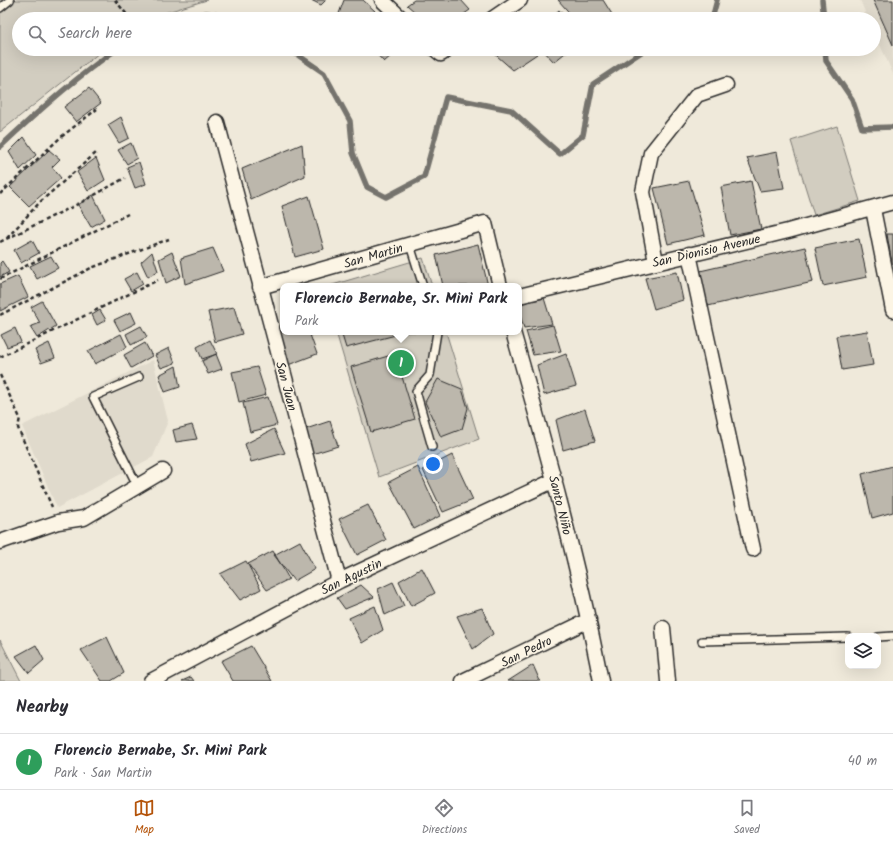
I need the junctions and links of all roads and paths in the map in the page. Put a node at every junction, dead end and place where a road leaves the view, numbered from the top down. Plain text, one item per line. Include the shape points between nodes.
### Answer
1 (10, 0) edge
2 (115, 0) edge
3 (382, 0) edge
4 (520, 0) edge
5 (0, 8) edge
6 (125, 12) edge
7 (395, 12) edge
8 (502, 12) edge
9 (726, 85) dead end
10 (97, 109) dead end
11 (217, 122) dead end
12 (96, 153) dead end
13 (126, 178) dead end
14 (0, 194) edge
15 (893, 202) edge
16 (873, 208) junction
17 (128, 214) dead end
18 (6, 239) junction
19 (169, 240) dead end
20 (0, 242) edge
21 (410, 245) junction
22 (689, 254) junction
23 (656, 262) junction
24 (0, 278) edge
25 (158, 280) dead end
26 (422, 283) edge
27 (499, 283) edge
28 (260, 286) junction
29 (522, 295) edge
30 (893, 310) edge
31 (0, 315) edge
32 (437, 335) edge
33 (514, 335) edge
34 (0, 358) edge
35 (0, 375) edge
36 (138, 377) dead end
37 (432, 448) dead end
38 (163, 471) dead end
39 (555, 480) junction
40 (138, 488) junction
41 (58, 522) junction
42 (0, 542) edge
43 (753, 549) dead end
44 (339, 580) junction
45 (589, 620) junction
46 (663, 628) dead end
47 (893, 636) edge
48 (845, 637) edge
49 (881, 637) edge
50 (702, 641) dead end
51 (151, 681) edge
52 (462, 681) edge
53 (601, 681) edge
54 (668, 681) edge

1 - 5 lane
2 - 6 path
3 - 7 street
4 - 8 street
9 - 23 street via 697,95 651,152 643,192
10 - 14 path via 61,137
11 - 28 street, San Juan
12 - 18 path via 40,202
13 - 18 path
15 - 16 street, San Dionisio Avenue
16 - 22 street, San Dionisio Avenue
16 - 30 street
17 - 24 path
18 - 20 path
19 - 31 path via 91,268
21 - 26 lane
21 - 27 street, San Martin via 485,223
21 - 28 street, San Martin
22 - 23 street, San Dionisio Avenue
22 - 43 street
23 - 29 street, San Dionisio Avenue
25 - 34 path
28 - 44 street, San Juan
32 - 37 lane via 430,375 416,391
33 - 39 street, Santo Niño
35 - 41 path via 20,418 18,428
36 - 40 lane via 94,398
38 - 40 street
39 - 44 street, San Agustin
39 - 45 street, Santo Niño
40 - 41 street via 84,518
41 - 42 street
44 - 51 street, San Agustin
45 - 52 street, San Pedro
45 - 53 street, Santo Niño
46 - 54 street
47 - 49 lane
48 - 50 lane

